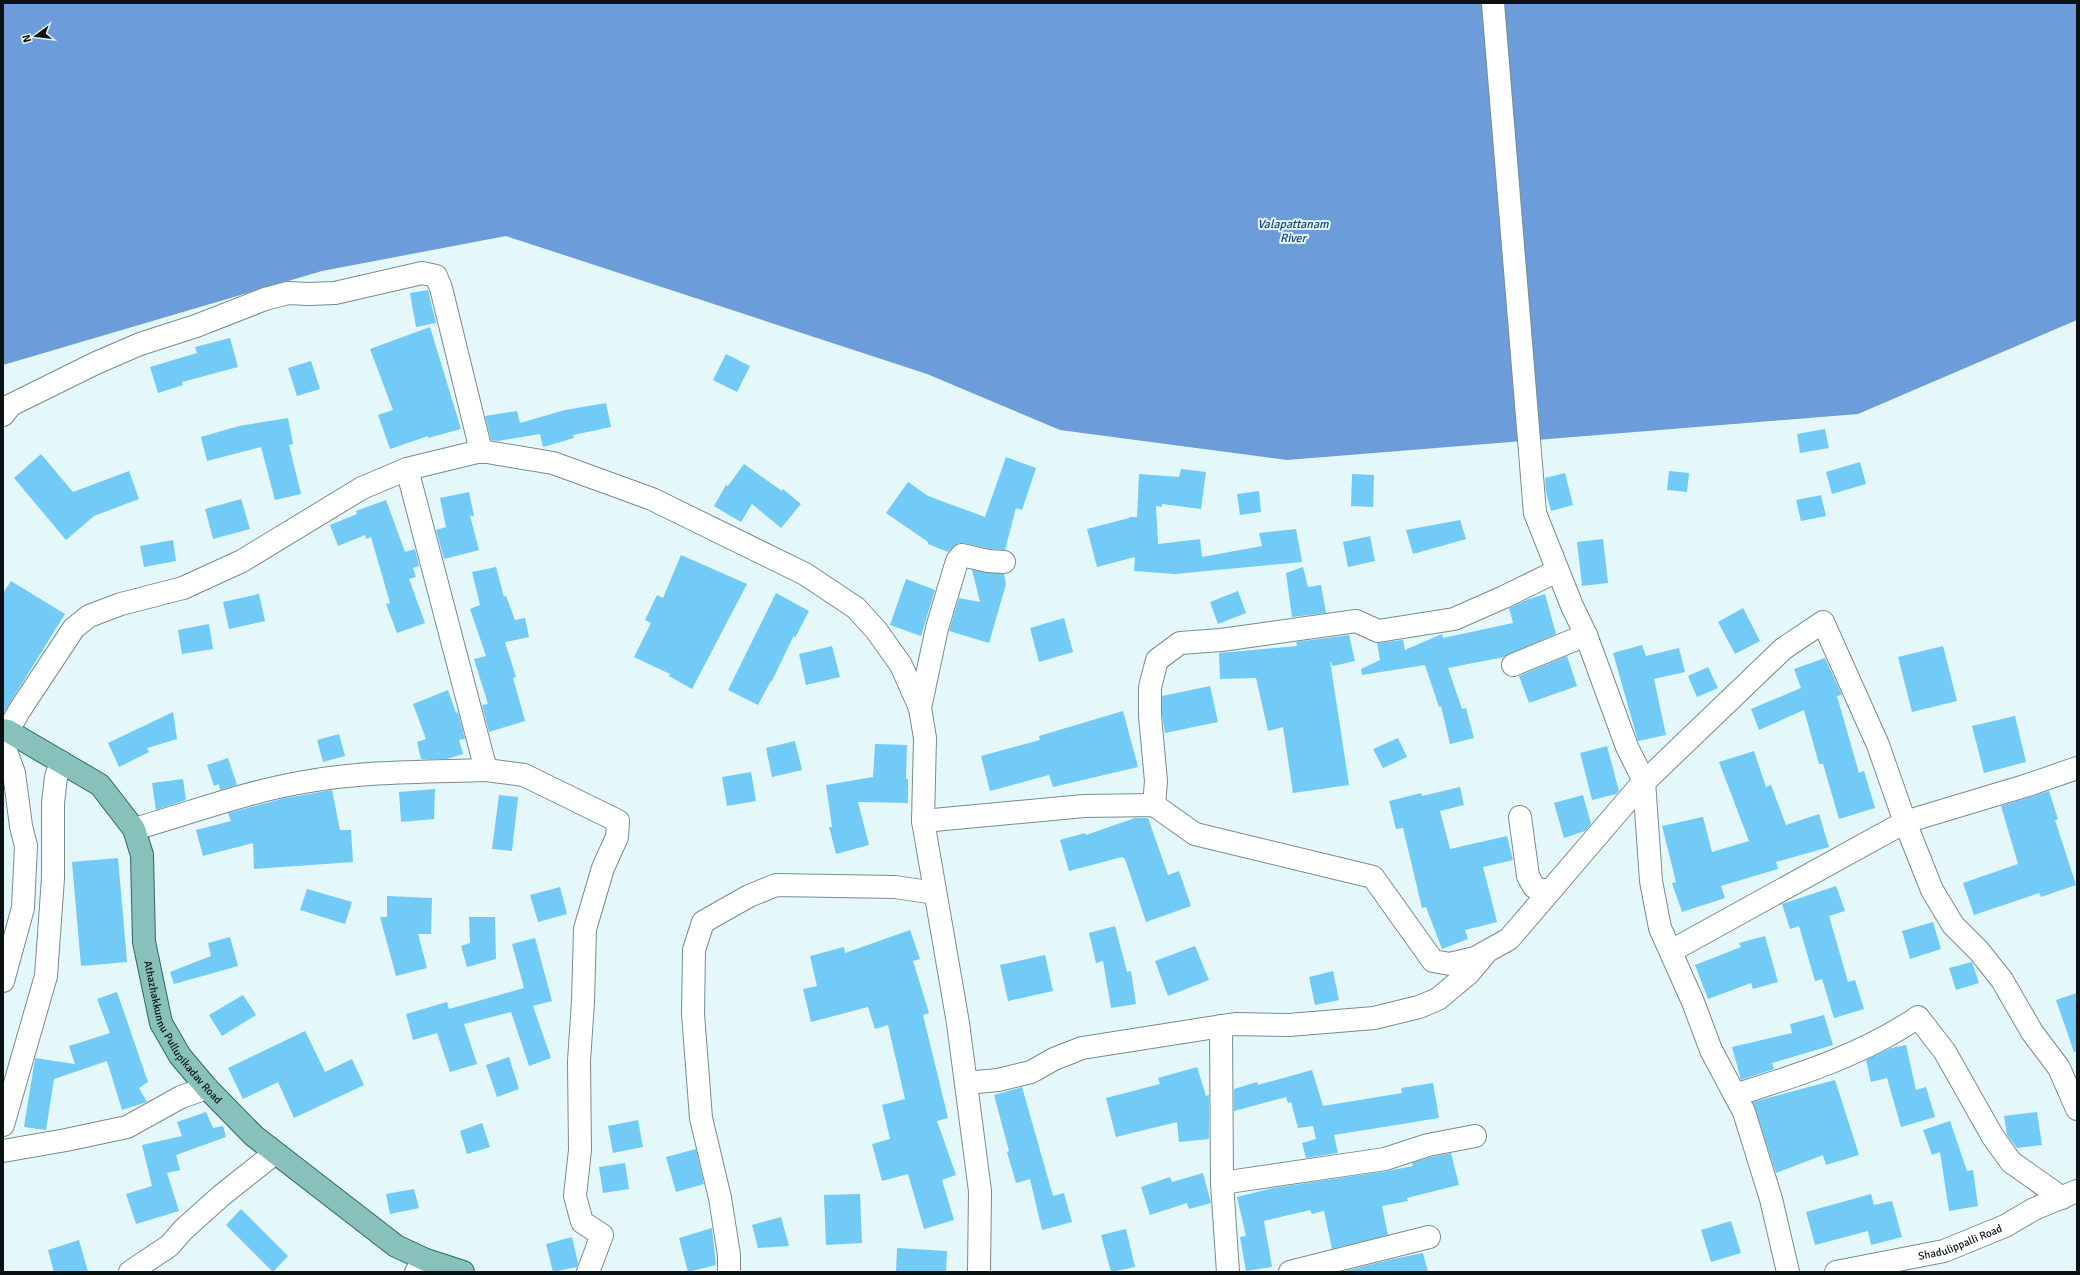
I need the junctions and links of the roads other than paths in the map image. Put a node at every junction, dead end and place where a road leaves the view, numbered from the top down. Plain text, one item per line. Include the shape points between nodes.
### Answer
1 (1493, 3) edge
2 (3, 415) edge
3 (481, 451) junction
4 (407, 469) junction
5 (1004, 562) dead end
6 (1558, 571) junction
7 (1586, 635) junction
8 (1513, 665) dead end
9 (920, 708) junction
10 (5, 730) edge
11 (61, 762) junction
12 (2077, 768) edge
13 (486, 770) junction
14 (1644, 782) junction
15 (1154, 805) junction
16 (1520, 816) dead end
17 (923, 821) junction
18 (1906, 822) junction
19 (134, 829) junction
20 (1551, 890) junction
21 (935, 893) junction
22 (1487, 951) junction
23 (1671, 951) junction
24 (3, 981) edge
25 (1221, 1026) junction
26 (966, 1083) junction
27 (207, 1088) junction
28 (1735, 1095) junction
29 (2077, 1109) edge
30 (3, 1125) edge
31 (1475, 1136) dead end
32 (3, 1151) edge
33 (275, 1153) junction
34 (1222, 1183) junction
35 (2070, 1194) edge
36 (1429, 1237) dead end
37 (421, 1266) edge
38 (130, 1272) edge
39 (463, 1272) edge
40 (588, 1272) edge
41 (729, 1272) edge
42 (979, 1272) edge
43 (1228, 1272) edge
44 (1290, 1272) edge
45 (1788, 1272) edge
46 (1836, 1272) edge

1 - 6 street via 1535,513
2 - 3 street via 11,405 96,363 140,344 196,326 265,299 288,293 335,293 422,273 436,276 441,288
3 - 4 street
3 - 9 street via 553,463 652,500 805,574 856,608 876,630 901,665
4 - 10 street via 362,488 326,508 302,526 242,561 183,588 121,604 90,616 74,628 62,644
4 - 13 street
5 - 9 street via 962,555 957,561 937,628
6 - 7 street
6 - 15 street via 1454,619 1378,631 1356,621 1221,640 1180,643 1157,660 1150,687 1156,781
7 - 8 street
7 - 14 street via 1627,747
9 - 17 street via 925,738
10 - 11 main road, Athazhakkunnu Pullupikadav Road
10 - 24 street via 3,743 14,774 26,846 23,908
11 - 19 main road, Athazhakkunnu Pullupikadav Road via 100,786
11 - 30 street via 53,803 53,878 46,976
12 - 18 street
13 - 19 street via 366,773 303,782 239,796
13 - 40 street via 524,775 618,821 617,837 603,868 585,929 579,1061 580,1150 575,1196 582,1222 602,1235
14 - 18 street via 1783,648 1823,622 1878,745
14 - 20 street
14 - 23 street via 1651,880 1660,928
15 - 17 street via 1084,806
15 - 22 street via 1195,834 1373,877 1433,961 1450,964 1475,958
16 - 20 street via 1528,876 1534,887
17 - 21 street
18 - 23 street
18 - 29 street via 1932,890 1950,919 2002,980 2032,1032 2059,1068
19 - 27 main road, Athazhakkunnu Pullupikadav Road via 142,855 144,942 161,1023 180,1056
20 - 22 street via 1509,939
21 - 26 street
21 - 41 street via 895,887 776,885 748,896 703,922 694,950 693,1014 701,1118 720,1198
22 - 25 street via 1469,973 1438,999 1419,1007 1374,1018 1336,1022
23 - 28 street via 1711,1050
25 - 26 street via 1082,1048 1031,1072 998,1080
25 - 34 street
26 - 42 street via 980,1191
27 - 32 street via 181,1097 127,1127
27 - 33 main road, Athazhakkunnu Pullupikadav Road via 254,1136
28 - 35 street via 1827,1064 1868,1047 1897,1032 1918,1017 1945,1052 1993,1137 2011,1162
28 - 45 street via 1744,1112 1771,1199
31 - 34 street via 1428,1145 1385,1158
33 - 37 main road, Athazhakkunnu Pullupikadav Road
33 - 38 street via 222,1195 168,1246
34 - 43 street
35 - 46 street, Shadulippalli Road via 2034,1209 2005,1226 1944,1251
36 - 44 street
37 - 39 main road, Athazhakkunnu Pullupikadav Road

